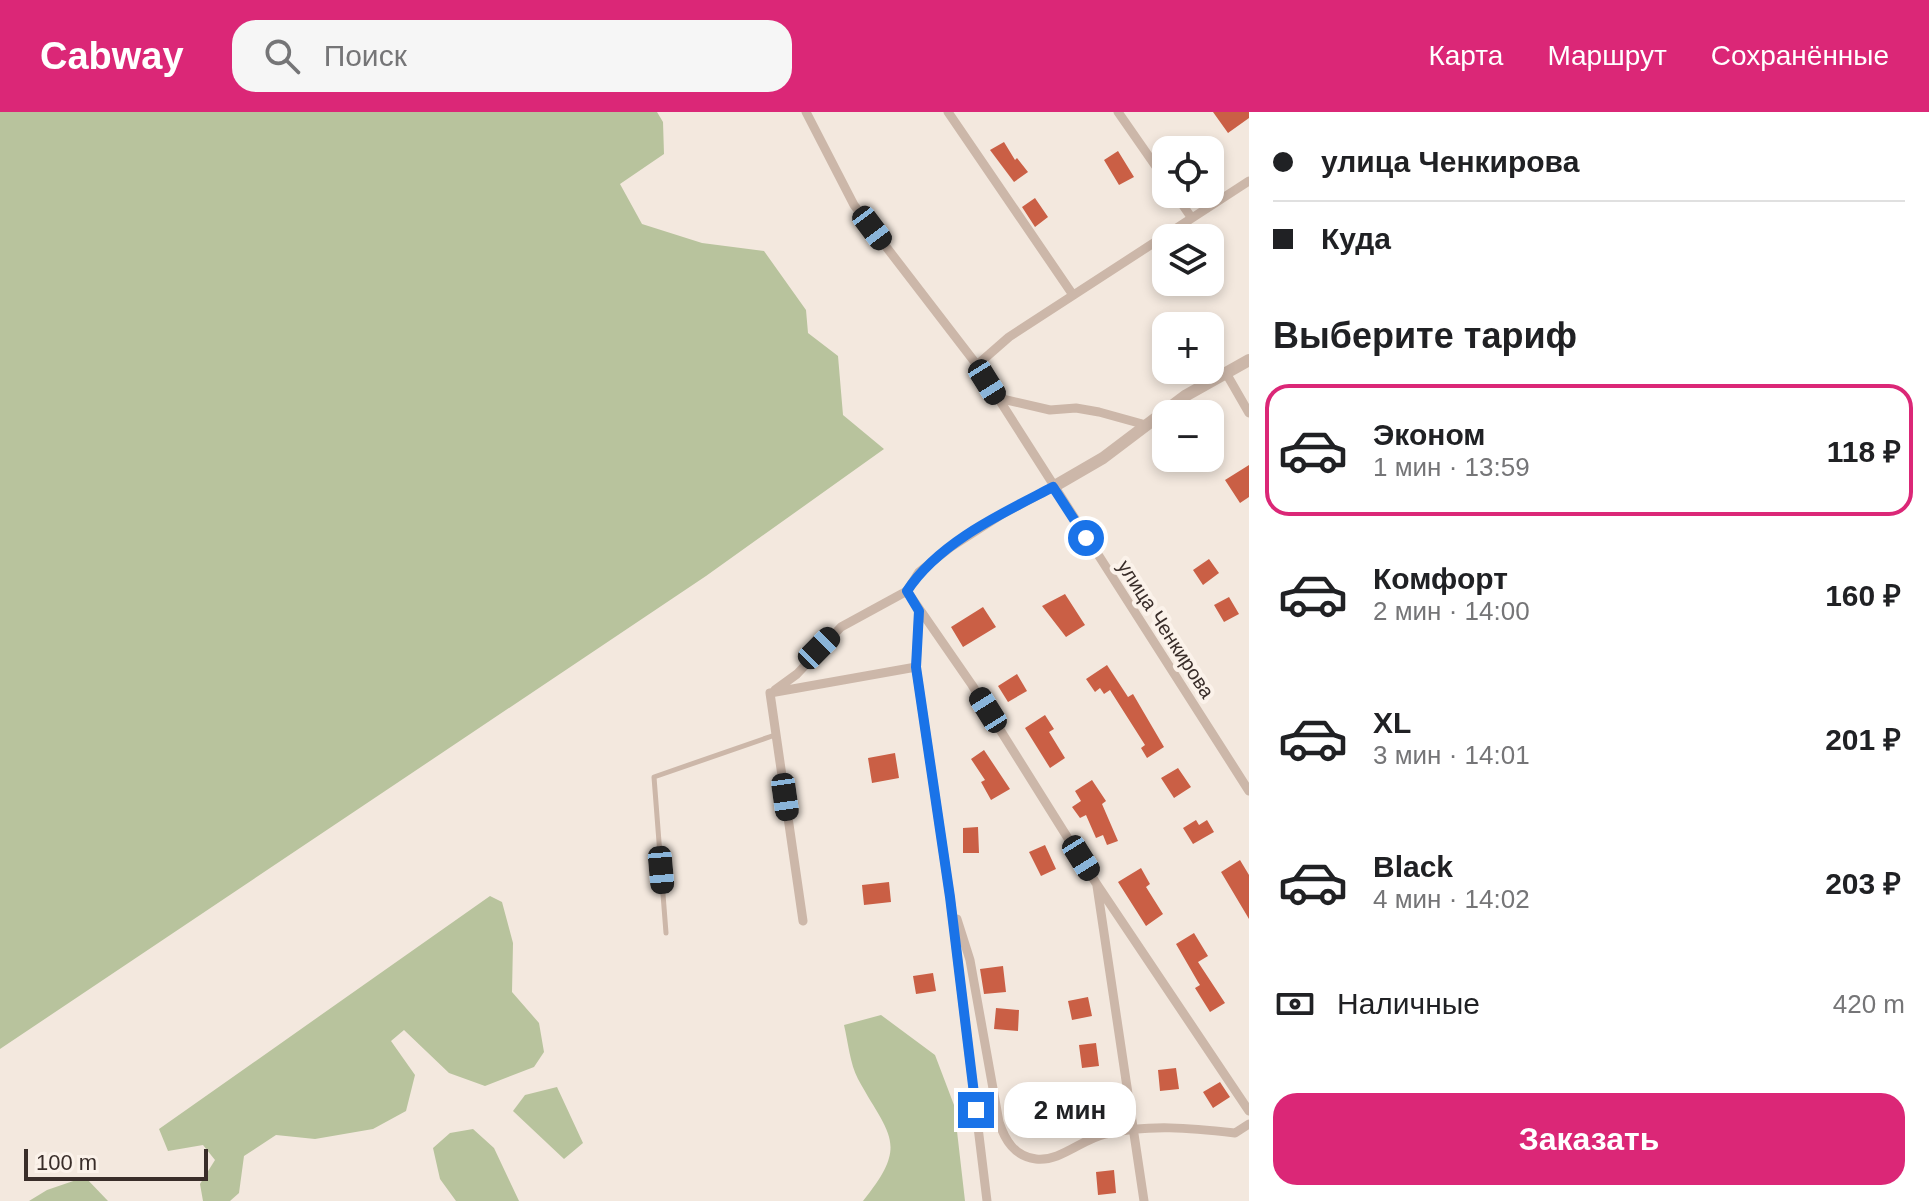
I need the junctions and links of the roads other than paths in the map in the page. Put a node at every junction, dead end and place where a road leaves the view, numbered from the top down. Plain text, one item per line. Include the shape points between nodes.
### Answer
1 (806, 112) edge
2 (948, 112) edge
3 (1118, 112) edge
4 (1152, 161) edge
5 (1249, 181) edge
6 (1185, 208) edge
7 (1191, 217) junction
8 (1073, 295) junction
9 (1249, 360) edge
10 (977, 365) junction
11 (1226, 373) junction
12 (998, 398) junction
13 (1249, 413) edge
14 (1146, 425) junction
15 (1053, 487) junction
16 (907, 591) junction
17 (919, 611) junction
18 (916, 667) junction
19 (770, 693) junction
20 (776, 735) junction
21 (1249, 791) edge
22 (1096, 883) junction
23 (950, 897) junction
24 (803, 921) dead end
25 (666, 933) dead end
26 (1249, 1111) edge
27 (1249, 1124) edge
28 (1134, 1128) junction
29 (987, 1201) edge
30 (1144, 1201) edge

1 - 10 street, улица Ченкирова via 854,205
2 - 8 street
3 - 4 street
5 - 7 street
6 - 7 street
7 - 8 street
8 - 10 street
9 - 11 street
10 - 12 street, улица Ченкирова
11 - 13 street
11 - 14 street
12 - 14 street via 1050,410 1099,412
12 - 15 street, улица Ченкирова
14 - 15 street
15 - 16 street via 951,547 919,572
15 - 21 street, улица Ченкирова
16 - 17 street
16 - 19 street via 841,627 797,674
17 - 18 street
17 - 22 street via 972,685
18 - 19 street
18 - 23 street
19 - 20 street
20 - 24 street
20 - 25 lane via 654,777
22 - 26 street
22 - 28 street
23 - 28 street via 970,960 1005,1140 1016,1152 1050,1158 1085,1139
23 - 29 street
27 - 28 street via 1235,1133
28 - 30 street

